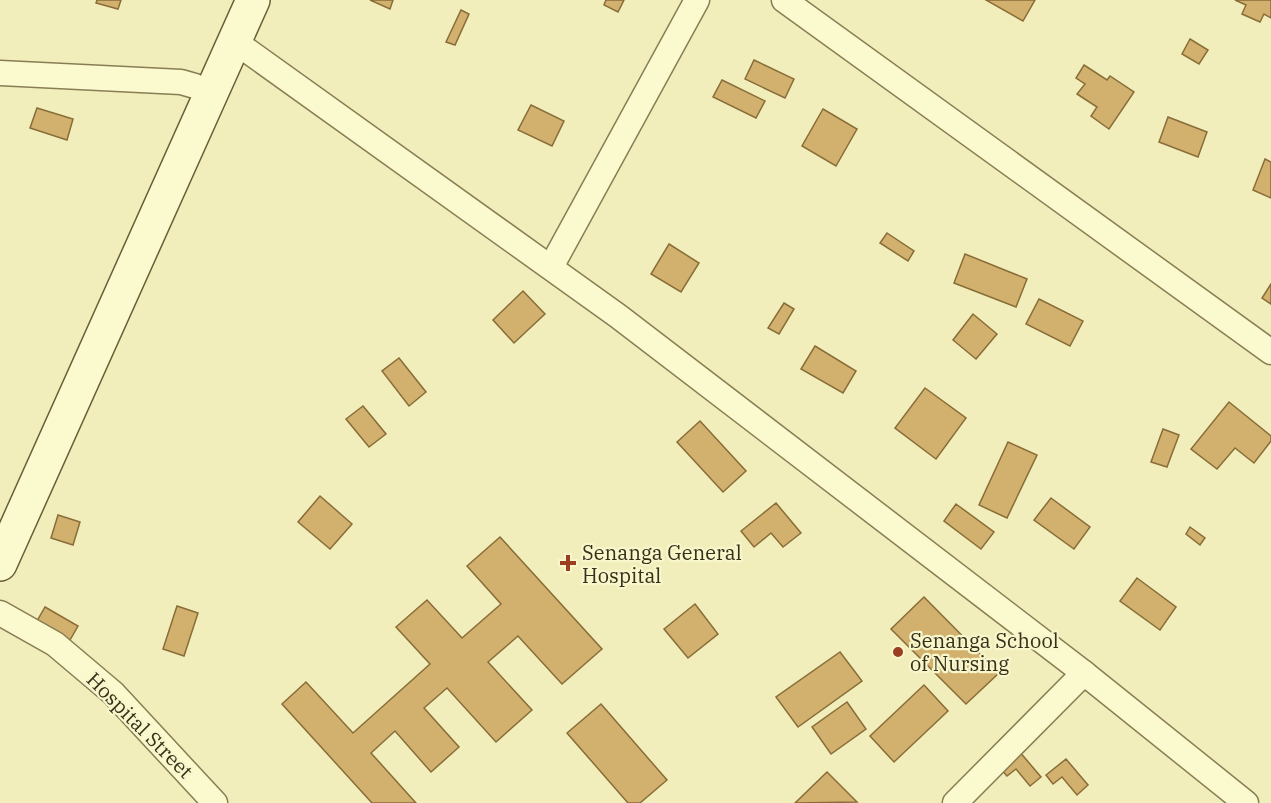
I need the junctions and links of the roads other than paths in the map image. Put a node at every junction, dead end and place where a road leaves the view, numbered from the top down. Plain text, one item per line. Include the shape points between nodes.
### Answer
1 (253, 0) edge
2 (697, 0) edge
3 (784, 0) edge
4 (234, 41) junction
5 (0, 73) edge
6 (210, 94) junction
7 (551, 267) junction
8 (1271, 352) edge
9 (0, 564) edge
10 (0, 612) edge
11 (1084, 673) junction
12 (215, 803) edge
13 (955, 803) edge
14 (1246, 803) edge

1 - 4 street
2 - 7 street
3 - 8 street
4 - 6 street
4 - 7 street
5 - 6 street via 180,82
6 - 9 street
7 - 11 street
10 - 12 street, Hospital Street via 55,644 113,693
11 - 13 street
11 - 14 street

